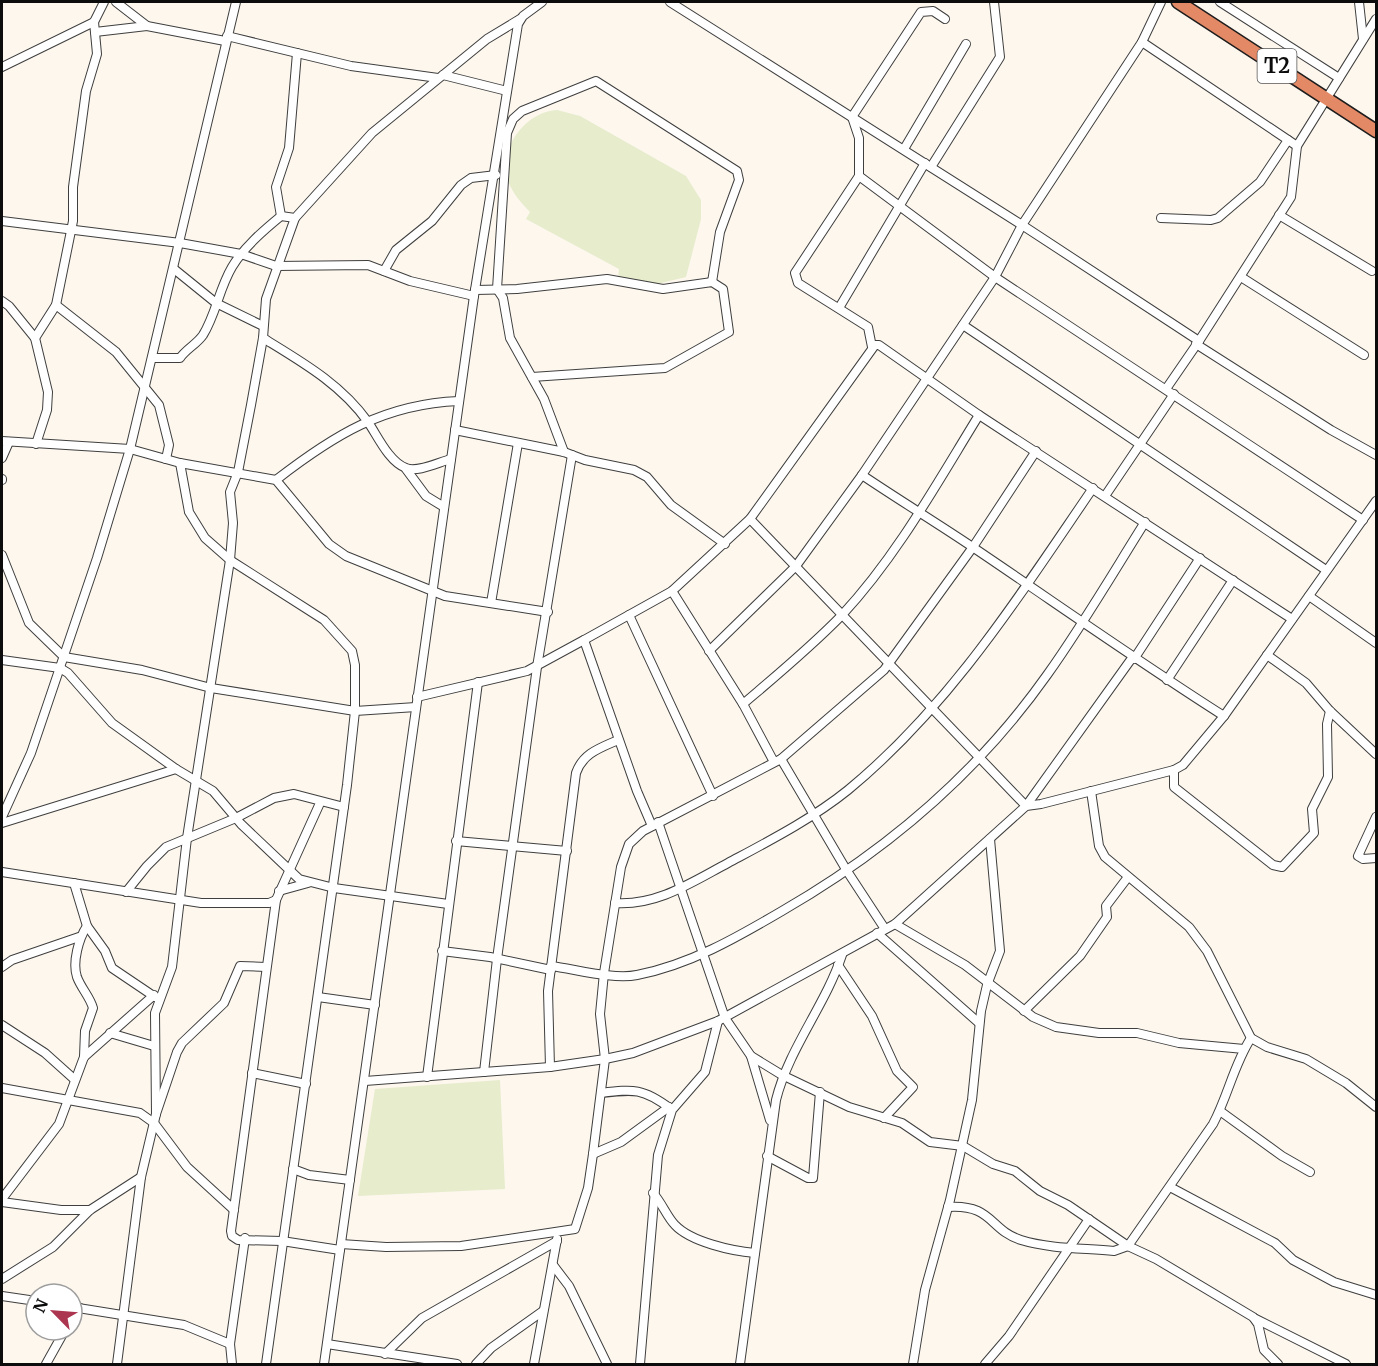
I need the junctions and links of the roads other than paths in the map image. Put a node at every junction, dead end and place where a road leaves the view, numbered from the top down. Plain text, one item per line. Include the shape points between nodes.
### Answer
1 (104, 2) edge
2 (116, 2) edge
3 (236, 2) edge
4 (542, 2) edge
5 (670, 2) edge
6 (994, 2) edge
7 (1161, 2) edge
8 (1178, 2) edge
9 (1220, 2) edge
10 (1359, 2) edge
11 (945, 19) dead end
12 (1377, 19) edge
13 (520, 20) junction
14 (94, 22) junction
15 (147, 26) junction
16 (95, 32) junction
17 (226, 38) junction
18 (1363, 39) junction
19 (1142, 42) junction
20 (966, 44) dead end
21 (297, 53) junction
22 (2, 67) edge
23 (440, 76) junction
24 (1339, 78) junction
25 (507, 91) junction
26 (1327, 99) junction
27 (852, 117) junction
28 (1377, 131) edge
29 (1288, 140) junction
30 (1297, 146) junction
31 (904, 149) junction
32 (928, 165) junction
33 (503, 174) junction
34 (493, 175) junction
35 (859, 176) junction
36 (900, 205) junction
37 (1280, 215) junction
38 (281, 216) junction
39 (295, 218) junction
40 (1161, 218) dead end
41 (2, 220) edge
42 (1022, 225) junction
43 (70, 229) junction
44 (180, 243) junction
45 (241, 254) junction
46 (276, 266) junction
47 (174, 269) junction
48 (384, 271) junction
49 (1372, 272) dead end
50 (995, 277) junction
51 (1241, 277) junction
52 (712, 282) junction
53 (497, 290) junction
54 (474, 293) junction
55 (2, 301) edge
56 (216, 303) junction
57 (56, 305) junction
58 (839, 308) junction
59 (963, 325) junction
60 (263, 326) junction
61 (35, 338) junction
62 (263, 338) junction
63 (1198, 343) junction
64 (872, 347) junction
65 (1364, 355) dead end
66 (153, 358) junction
67 (532, 377) junction
68 (928, 379) junction
69 (146, 387) junction
70 (1166, 389) junction
71 (1174, 394) junction
72 (459, 401) junction
73 (979, 415) junction
74 (366, 420) junction
75 (455, 430) junction
76 (5, 441) edge
77 (518, 442) junction
78 (36, 444) junction
79 (1139, 445) junction
80 (130, 449) junction
81 (1036, 451) junction
82 (568, 454) junction
83 (1377, 455) edge
84 (2, 458) edge
85 (166, 459) junction
86 (451, 459) junction
87 (180, 463) junction
88 (406, 469) junction
89 (238, 472) junction
90 (862, 475) junction
91 (276, 480) junction
92 (1093, 488) junction
93 (1105, 496) junction
94 (1375, 504) edge
95 (444, 507) junction
96 (918, 514) junction
97 (750, 519) junction
98 (1363, 520) junction
99 (1145, 522) junction
100 (725, 544) junction
101 (973, 547) junction
102 (2, 555) edge
103 (1200, 558) junction
104 (230, 560) junction
105 (796, 566) junction
106 (1326, 570) junction
107 (1233, 579) junction
108 (1026, 585) junction
109 (432, 591) junction
110 (672, 591) junction
111 (1309, 596) junction
112 (491, 603) junction
113 (548, 612) junction
114 (842, 614) junction
115 (629, 615) junction
116 (1293, 619) junction
117 (1081, 623) junction
118 (584, 640) junction
119 (1377, 643) edge
120 (709, 651) junction
121 (1268, 655) junction
122 (64, 657) junction
123 (1133, 658) junction
124 (2, 660) edge
125 (890, 663) junction
126 (537, 667) junction
127 (60, 668) junction
128 (1167, 680) junction
129 (478, 682) junction
130 (210, 688) junction
131 (417, 697) junction
132 (743, 704) junction
133 (416, 707) junction
134 (934, 709) junction
135 (355, 711) junction
136 (1330, 711) junction
137 (1224, 716) junction
138 (618, 740) junction
139 (1377, 754) edge
140 (981, 756) junction
141 (778, 760) junction
142 (176, 769) junction
143 (1174, 770) junction
144 (197, 779) junction
145 (1091, 791) junction
146 (712, 796) junction
147 (320, 802) junction
148 (4, 806) edge
149 (1026, 806) junction
150 (344, 807) junction
151 (813, 814) junction
152 (2, 818) edge
153 (236, 818) junction
154 (1377, 818) edge
155 (2, 823) edge
156 (655, 824) junction
157 (187, 838) junction
158 (990, 839) junction
159 (456, 841) junction
160 (514, 847) junction
161 (567, 851) junction
162 (1377, 858) edge
163 (288, 870) junction
164 (847, 871) junction
165 (2, 872) edge
166 (1128, 877) junction
167 (308, 883) junction
168 (74, 884) junction
169 (334, 888) junction
170 (681, 888) junction
171 (279, 891) junction
172 (126, 892) junction
173 (390, 895) junction
174 (276, 900) junction
175 (179, 901) junction
176 (615, 903) junction
177 (448, 904) junction
178 (895, 924) junction
179 (87, 926) junction
180 (881, 931) junction
181 (80, 937) junction
182 (442, 951) junction
183 (703, 954) junction
184 (842, 955) junction
185 (497, 959) junction
186 (838, 965) junction
187 (2, 967) edge
188 (266, 967) junction
189 (551, 968) junction
190 (604, 973) junction
191 (988, 982) junction
192 (318, 997) junction
193 (156, 998) junction
194 (375, 1005) junction
195 (1024, 1011) junction
196 (721, 1019) junction
197 (979, 1023) junction
198 (2, 1025) edge
199 (110, 1033) junction
200 (1251, 1038) junction
201 (154, 1046) junction
202 (1244, 1049) junction
203 (751, 1056) junction
204 (84, 1057) junction
205 (604, 1059) junction
206 (550, 1067) junction
207 (484, 1072) junction
208 (252, 1073) junction
209 (782, 1075) junction
210 (427, 1077) junction
211 (74, 1079) junction
212 (365, 1082) junction
213 (306, 1084) junction
214 (2, 1088) edge
215 (820, 1092) junction
216 (601, 1094) junction
217 (68, 1100) junction
218 (1377, 1107) edge
219 (670, 1109) junction
220 (1220, 1111) junction
221 (156, 1114) junction
222 (884, 1118) junction
223 (771, 1122) junction
224 (154, 1123) junction
225 (963, 1146) junction
226 (593, 1154) junction
227 (767, 1156) junction
228 (293, 1169) junction
229 (1311, 1172) dead end
230 (141, 1177) junction
231 (350, 1180) junction
232 (1170, 1187) junction
233 (653, 1193) junction
234 (2, 1200) edge
235 (948, 1207) junction
236 (90, 1210) junction
237 (234, 1210) junction
238 (1089, 1219) junction
239 (559, 1231) junction
240 (245, 1238) junction
241 (282, 1241) junction
242 (557, 1241) junction
243 (1072, 1246) junction
244 (1128, 1246) junction
245 (340, 1247) junction
246 (755, 1252) junction
247 (553, 1265) junction
248 (2, 1279) edge
249 (1377, 1295) edge
250 (2, 1296) edge
251 (24, 1299) edge
252 (84, 1308) edge
253 (543, 1311) junction
254 (123, 1314) junction
255 (1253, 1317) junction
256 (58, 1342) edge
257 (230, 1344) junction
258 (327, 1344) junction
259 (385, 1354) junction
260 (46, 1365) edge
261 (117, 1365) edge
262 (232, 1365) edge
263 (266, 1365) edge
264 (324, 1365) edge
265 (457, 1365) edge
266 (476, 1365) edge
267 (534, 1365) edge
268 (607, 1365) edge
269 (640, 1365) edge
270 (740, 1365) edge
271 (913, 1365) edge
272 (985, 1365) edge
273 (1278, 1365) edge
274 (1346, 1365) edge

1 - 14 street
2 - 15 street
3 - 17 street
4 - 13 street
5 - 27 street
6 - 32 street via 1000,57
7 - 19 street
8 - 26 highway, T2
9 - 24 street
10 - 18 street
11 - 27 street via 933,11 921,12
12 - 18 street
13 - 23 street via 487,39
13 - 25 street
14 - 16 street
14 - 22 street
15 - 16 street
15 - 17 street
16 - 43 street via 96,63 86,91
17 - 21 street
17 - 44 street
18 - 24 street
19 - 29 street
19 - 42 street
20 - 31 street
21 - 23 street via 351,66
21 - 38 street via 289,148 276,188
23 - 25 street
23 - 39 street via 372,133
24 - 26 street
25 - 34 street
26 - 28 highway, T2
26 - 30 street
27 - 31 street
27 - 35 street via 860,138
29 - 30 street
29 - 40 street via 1260,182 1218,218
30 - 37 street via 1291,197
31 - 32 street
32 - 36 street
32 - 42 street
33 - 34 street
33 - 52 street via 507,133 513,119 522,111 584,84 602,82 737,171 739,180 720,232
33 - 53 street
34 - 48 street via 471,178 461,185 432,221 396,250
34 - 54 street
35 - 36 street
35 - 58 street via 795,273 798,282
36 - 50 street
36 - 58 street
37 - 49 street
37 - 51 street
38 - 39 street
38 - 45 street
39 - 46 street
41 - 43 street
42 - 50 street
42 - 63 street
43 - 44 street
43 - 57 street
44 - 45 street
44 - 47 street
45 - 46 street
45 - 56 street
46 - 48 street via 362,265
46 - 60 street
47 - 56 street
47 - 66 street
48 - 54 street via 410,281
50 - 59 street
50 - 70 street
51 - 63 street
51 - 65 street
52 - 53 street via 663,289 607,279
52 - 67 street via 723,289 729,332 671,365
53 - 54 street
53 - 67 street via 503,298 510,338
54 - 72 street
55 - 61 street
56 - 60 street
56 - 66 street via 202,336 180,358
57 - 61 street
57 - 69 street via 116,352
58 - 64 street via 868,327
59 - 68 street
59 - 79 street
60 - 62 street
61 - 78 street via 49,395
62 - 74 street via 323,374
62 - 89 street
63 - 70 street
63 - 83 street via 1331,430
64 - 68 street via 879,345
64 - 97 street
66 - 69 street
67 - 82 street
68 - 73 street
68 - 90 street
69 - 80 street
69 - 85 street via 159,405 170,445
70 - 71 street
71 - 79 street
71 - 98 street
72 - 74 street via 412,405
72 - 75 street
73 - 81 street
73 - 96 street
74 - 88 street via 382,445
74 - 91 street
75 - 77 street
75 - 86 street
76 - 78 street
76 - 84 street
77 - 82 street
77 - 112 street
78 - 80 street
79 - 93 street
79 - 106 street
80 - 85 street
80 - 122 street
81 - 92 street
81 - 101 street
82 - 100 street via 638,471 671,506
82 - 113 street
85 - 87 street
86 - 88 street
86 - 95 street
87 - 89 street
87 - 104 street via 193,521
88 - 95 street via 426,496
89 - 91 street
89 - 104 street via 230,492
90 - 96 street
90 - 105 street
91 - 109 street via 340,553
92 - 93 street
92 - 108 street
93 - 99 street
94 - 98 street
95 - 109 street
96 - 101 street
96 - 114 street
97 - 100 street
97 - 105 street
98 - 106 street
99 - 103 street
99 - 117 street
100 - 110 street
101 - 108 street
101 - 125 street
102 - 122 street via 29,623
103 - 107 street
103 - 123 street
104 - 130 street
104 - 135 street via 324,620 352,651 356,665
105 - 114 street
105 - 120 street
106 - 111 street
107 - 116 street
107 - 128 street
108 - 117 street
108 - 134 street
109 - 112 street
109 - 131 street
110 - 115 street
110 - 120 street
111 - 116 street
111 - 119 street
112 - 113 street
113 - 126 street
114 - 125 street
114 - 132 street
115 - 118 street
115 - 146 street
116 - 121 street
117 - 123 street
117 - 140 street via 1048,675
118 - 126 street
118 - 138 street
120 - 132 street
121 - 136 street via 1306,683
121 - 137 street
122 - 127 street
122 - 130 street via 142,670
123 - 128 street
123 - 149 street
124 - 127 street
125 - 134 street
125 - 141 street
126 - 129 street
126 - 160 street
127 - 142 street via 112,723
127 - 148 street via 31,753
128 - 137 street
129 - 131 street
129 - 159 street
130 - 135 street
130 - 144 street
131 - 133 street
132 - 141 street
133 - 135 street
133 - 173 street
134 - 140 street
134 - 151 street via 861,778
135 - 150 street
136 - 139 street
136 - 143 street via 1328,773 1312,809 1314,833 1280,868 1174,788
137 - 143 street via 1190,759
138 - 156 street
138 - 161 street via 580,761
140 - 149 street
140 - 164 street via 926,811
141 - 146 street
141 - 151 street
142 - 144 street
142 - 155 street
143 - 145 street
144 - 153 street
144 - 157 street
145 - 149 street
145 - 166 street via 1099,846 1105,858
146 - 156 street
147 - 150 street
147 - 153 street via 289,794 261,803
147 - 163 street
148 - 152 street
149 - 158 street
150 - 169 street
151 - 164 street
151 - 170 street
153 - 157 street
153 - 163 street
154 - 162 street via 1358,856
156 - 170 street
156 - 176 street via 636,836 624,855
157 - 172 street via 166,847
157 - 175 street
158 - 178 street
158 - 191 street via 1000,947
159 - 160 street
159 - 177 street
160 - 161 street
160 - 185 street
161 - 189 street
163 - 167 street
163 - 171 street
164 - 180 street
164 - 183 street
165 - 168 street
166 - 195 street via 1106,906 1107,917 1080,956
166 - 200 street via 1153,894 1198,938
167 - 169 street
167 - 171 street
168 - 172 street
168 - 179 street
169 - 173 street
169 - 192 street
170 - 176 street via 636,904
170 - 183 street
171 - 174 street
172 - 175 street
173 - 177 street
173 - 194 street
174 - 175 street via 225,905
174 - 188 street
175 - 193 street via 172,967
176 - 190 street
177 - 182 street
178 - 180 street
178 - 191 street
179 - 181 street
179 - 193 street via 105,951 111,968
180 - 184 street
180 - 197 street
181 - 187 street
181 - 204 street via 77,976 93,1008 84,1031
182 - 185 street
182 - 210 street
183 - 190 street via 636,975
183 - 196 street
184 - 186 street
184 - 196 street
185 - 189 street
185 - 207 street
186 - 209 street
186 - 222 street via 872,1016 897,1071 912,1085 912,1091
188 - 208 street
188 - 221 street via 240,966 224,1003 182,1043
189 - 190 street
189 - 206 street via 547,1002
190 - 205 street via 600,1014
191 - 195 street
191 - 197 street
192 - 194 street
192 - 213 street
193 - 199 street
193 - 201 street
194 - 212 street
195 - 202 street via 1056,1027 1099,1033 1137,1032 1179,1043
196 - 203 street
196 - 205 street via 633,1053
196 - 219 street via 705,1072
197 - 225 street via 975,1080
198 - 211 street via 45,1053
199 - 201 street
199 - 204 street
200 - 202 street
200 - 218 street via 1306,1059
201 - 221 street
202 - 220 street
203 - 209 street
203 - 223 street
204 - 211 street
205 - 206 street
205 - 216 street
206 - 207 street
207 - 210 street
208 - 213 street
208 - 237 street
209 - 215 street
209 - 223 street
210 - 212 street
211 - 217 street
212 - 231 street
213 - 228 street
214 - 217 street
215 - 222 street via 858,1111
215 - 227 street via 813,1178
216 - 219 street via 634,1089
216 - 226 street
217 - 224 street via 125,1108
217 - 234 street via 59,1124
219 - 226 street via 621,1142
219 - 233 street
220 - 229 street
220 - 232 street
221 - 224 street
222 - 225 street via 902,1123 930,1142
223 - 227 street
224 - 230 street
224 - 237 street via 187,1167
225 - 235 street
225 - 238 street via 993,1164 1015,1171 1040,1191
226 - 239 street via 588,1188 575,1228
227 - 246 street
228 - 231 street
228 - 241 street
230 - 236 street
230 - 254 street
231 - 245 street
232 - 244 street
232 - 249 street via 1275,1243 1293,1260 1334,1282
233 - 246 street via 680,1229 724,1250
233 - 269 street
234 - 236 street via 61,1210
235 - 243 street via 965,1206 987,1214 1009,1236 1024,1241
235 - 271 street via 926,1290
236 - 248 street via 53,1246
237 - 240 street via 232,1236 238,1240
238 - 243 street
238 - 244 street
239 - 242 street
239 - 245 street via 461,1246
240 - 241 street
240 - 257 street
241 - 245 street
241 - 263 street
242 - 247 street
242 - 259 street via 422,1318
243 - 244 street via 1114,1251
243 - 272 street
244 - 255 street
245 - 258 street
246 - 270 street
247 - 253 street
247 - 268 street via 569,1286
250 - 251 street
252 - 254 street
253 - 266 street via 491,1348
253 - 267 street
254 - 257 street via 184,1325
254 - 261 street
255 - 273 street via 1264,1350
255 - 274 street
256 - 260 street
257 - 262 street
258 - 259 street
258 - 264 street
259 - 265 street

